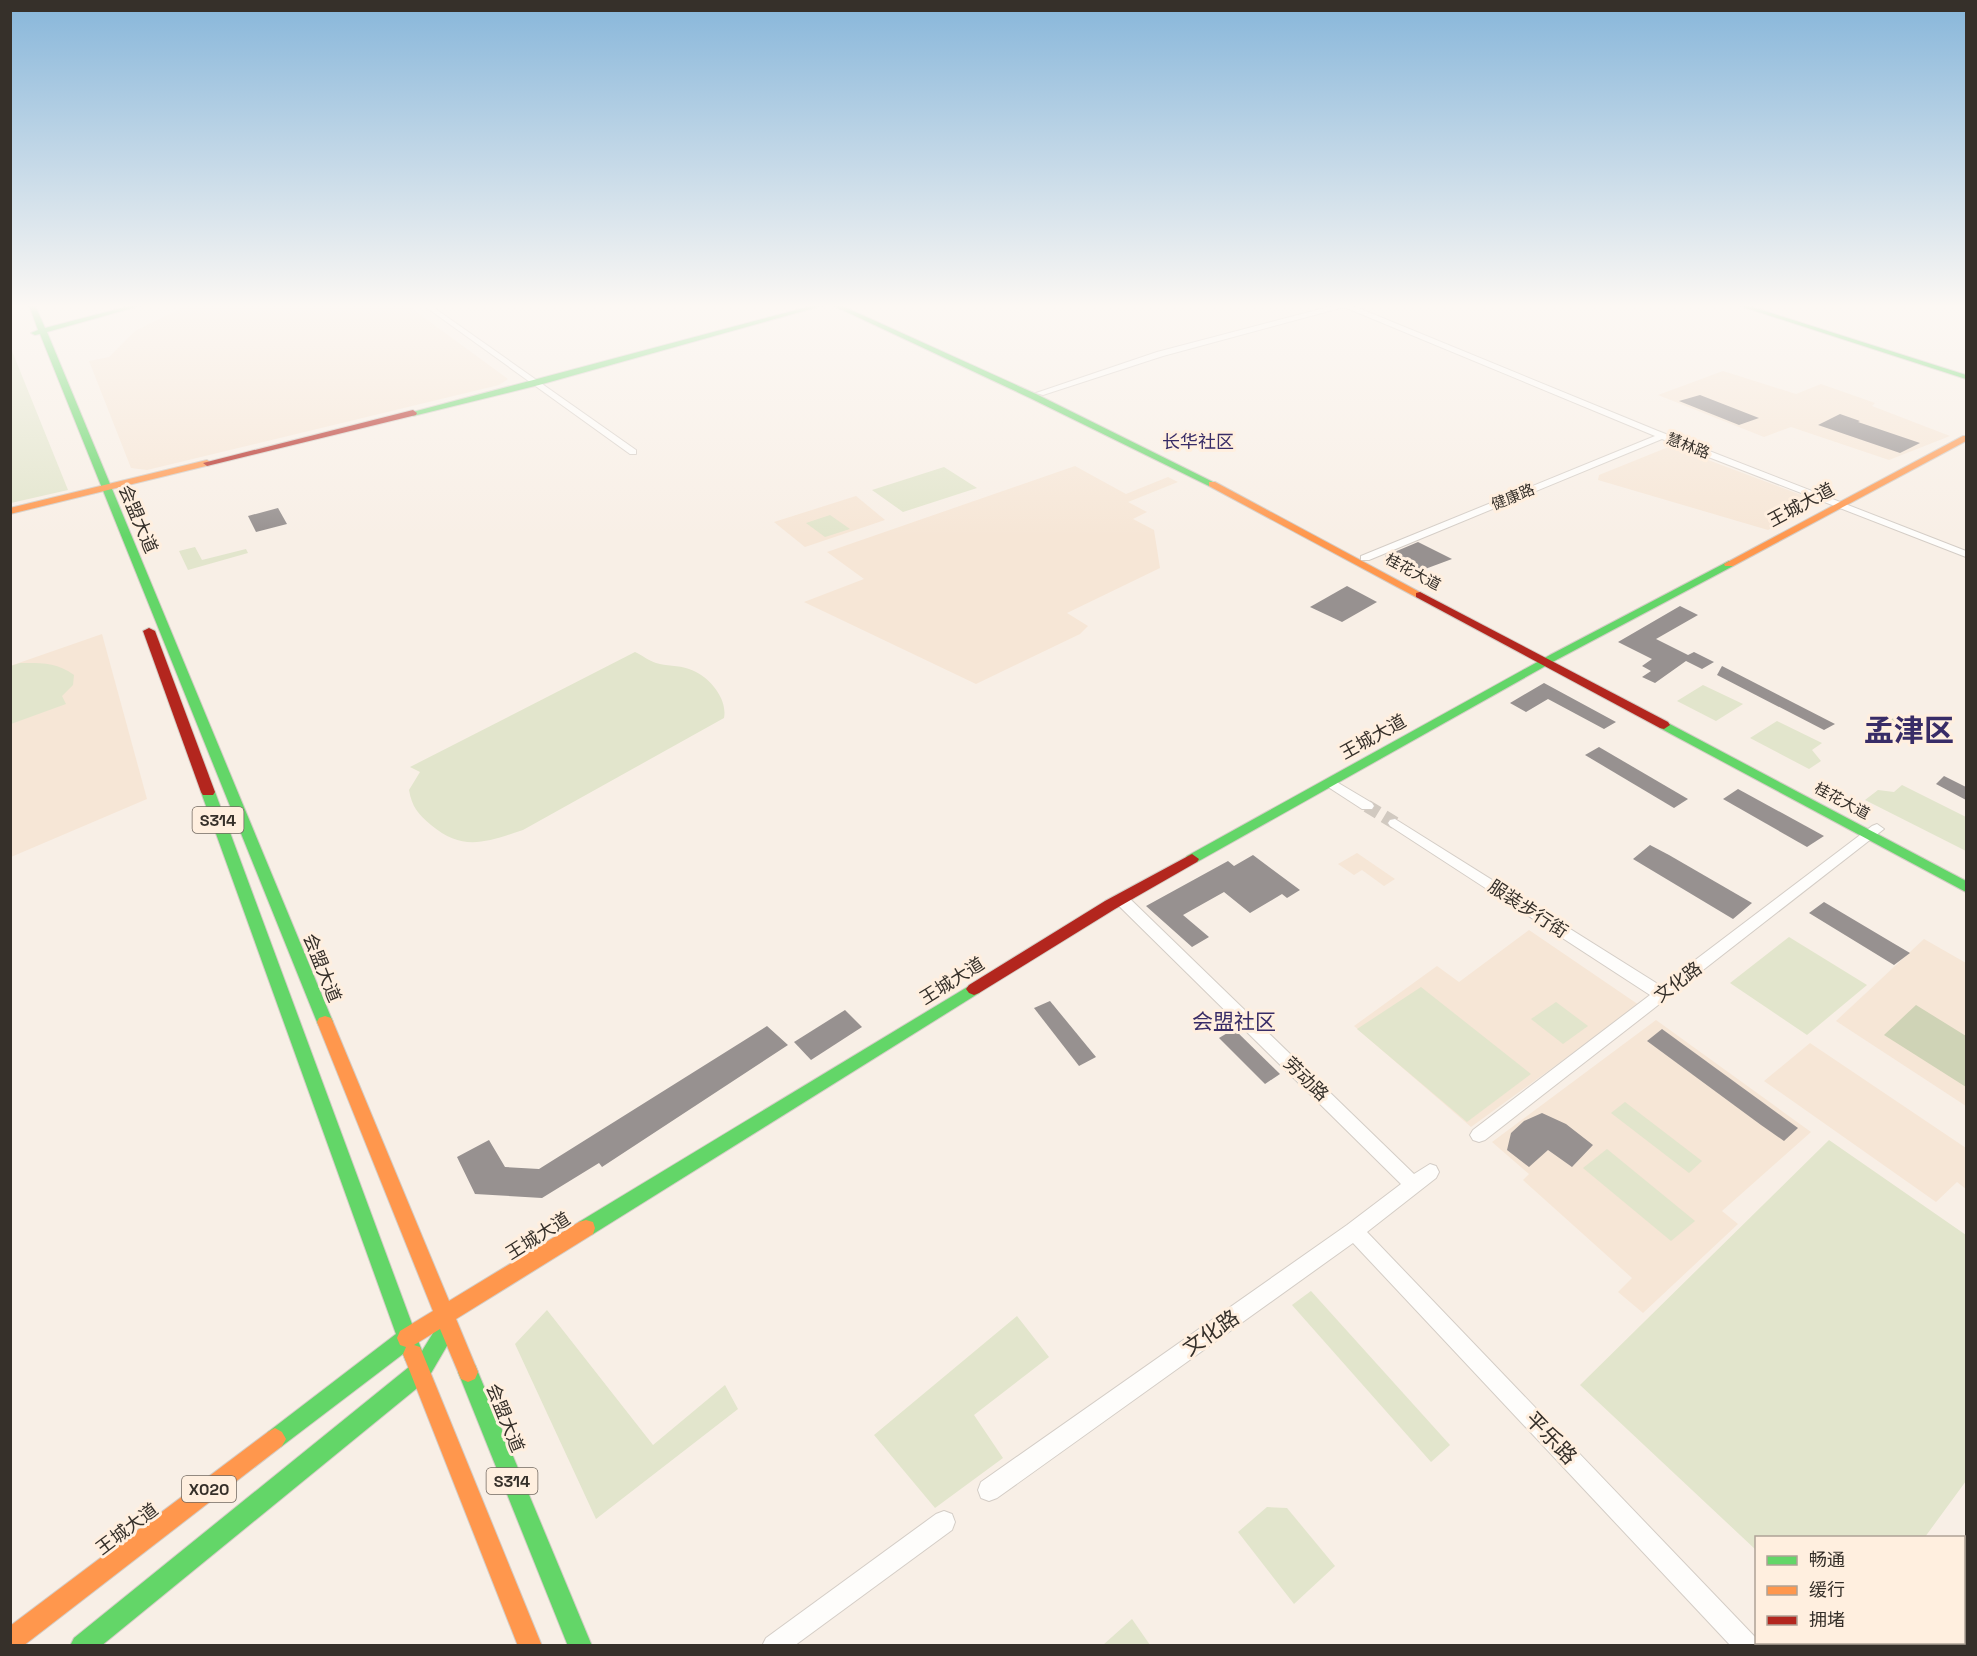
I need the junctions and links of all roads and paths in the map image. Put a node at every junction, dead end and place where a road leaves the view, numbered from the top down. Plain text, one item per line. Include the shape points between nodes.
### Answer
1 (58, 382) edge
2 (534, 382) edge
3 (535, 382) edge
4 (1002, 382) edge
5 (1016, 382) edge
6 (1073, 382) edge
7 (1532, 382) edge
8 (1040, 393) junction
9 (1662, 436) junction
10 (1966, 438) edge
11 (1966, 443) edge
12 (633, 452) dead end
13 (100, 488) junction
14 (1844, 506) junction
15 (10, 509) edge
16 (1966, 554) edge
17 (1365, 558) junction
18 (1553, 661) junction
19 (1330, 782) junction
20 (1367, 806) tunnel mouth
21 (1395, 823) tunnel mouth
22 (1874, 832) junction
23 (1966, 877) edge
24 (1966, 887) edge
25 (1124, 902) junction
26 (1661, 994) junction
27 (1479, 1135) dead end
28 (1430, 1172) dead end
29 (1414, 1185) junction
30 (1354, 1230) junction
31 (446, 1322) junction
32 (407, 1338) junction
33 (420, 1373) junction
34 (988, 1490) dead end
35 (944, 1522) dead end
36 (10, 1641) edge
37 (82, 1646) edge
38 (530, 1646) edge
39 (580, 1646) edge
40 (774, 1646) edge
41 (1748, 1646) edge

1 - 13 main road, 会盟大道 / S314
2 - 13 main road
3 - 12 street
4 - 18 main road, 桂花大道 via 1141,447
5 - 8 main road, 桂花大道
6 - 8 street
7 - 9 street, 慧林路
8 - 17 main road, 桂花大道 via 1199,470
9 - 14 street, 慧林路
9 - 17 street, 健康路
10 - 14 main road, 王城大道
11 - 14 main road, 王城大道
13 - 15 main road
13 - 31 main road, 会盟大道 / S314
13 - 32 main road, 会盟大道 / S314 via 140,608
14 - 16 street, 慧林路
14 - 18 main road, 王城大道
17 - 18 main road, 桂花大道
18 - 19 main road, 王城大道
18 - 22 main road, 桂花大道
18 - 25 main road, 王城大道
19 - 20 street
19 - 25 main road, 王城大道
21 - 26 street, 服装步行街
22 - 23 main road, 桂花大道
22 - 24 main road, 桂花大道
22 - 26 street, 文化路
25 - 29 street, 劳动路
25 - 31 main road, 王城大道
26 - 27 street, 文化路
28 - 29 street, 文化路
29 - 30 street, 文化路
30 - 34 street, 文化路
30 - 41 street, 平乐路
31 - 32 main road, 王城大道
31 - 33 main road, 王城大道 / X020
31 - 39 main road, 会盟大道 / S314
32 - 33 main road, 会盟大道 / S314
32 - 36 main road, 王城大道 / X020
33 - 37 main road, 王城大道 / X020
33 - 38 main road, 会盟大道 / S314
35 - 40 street

